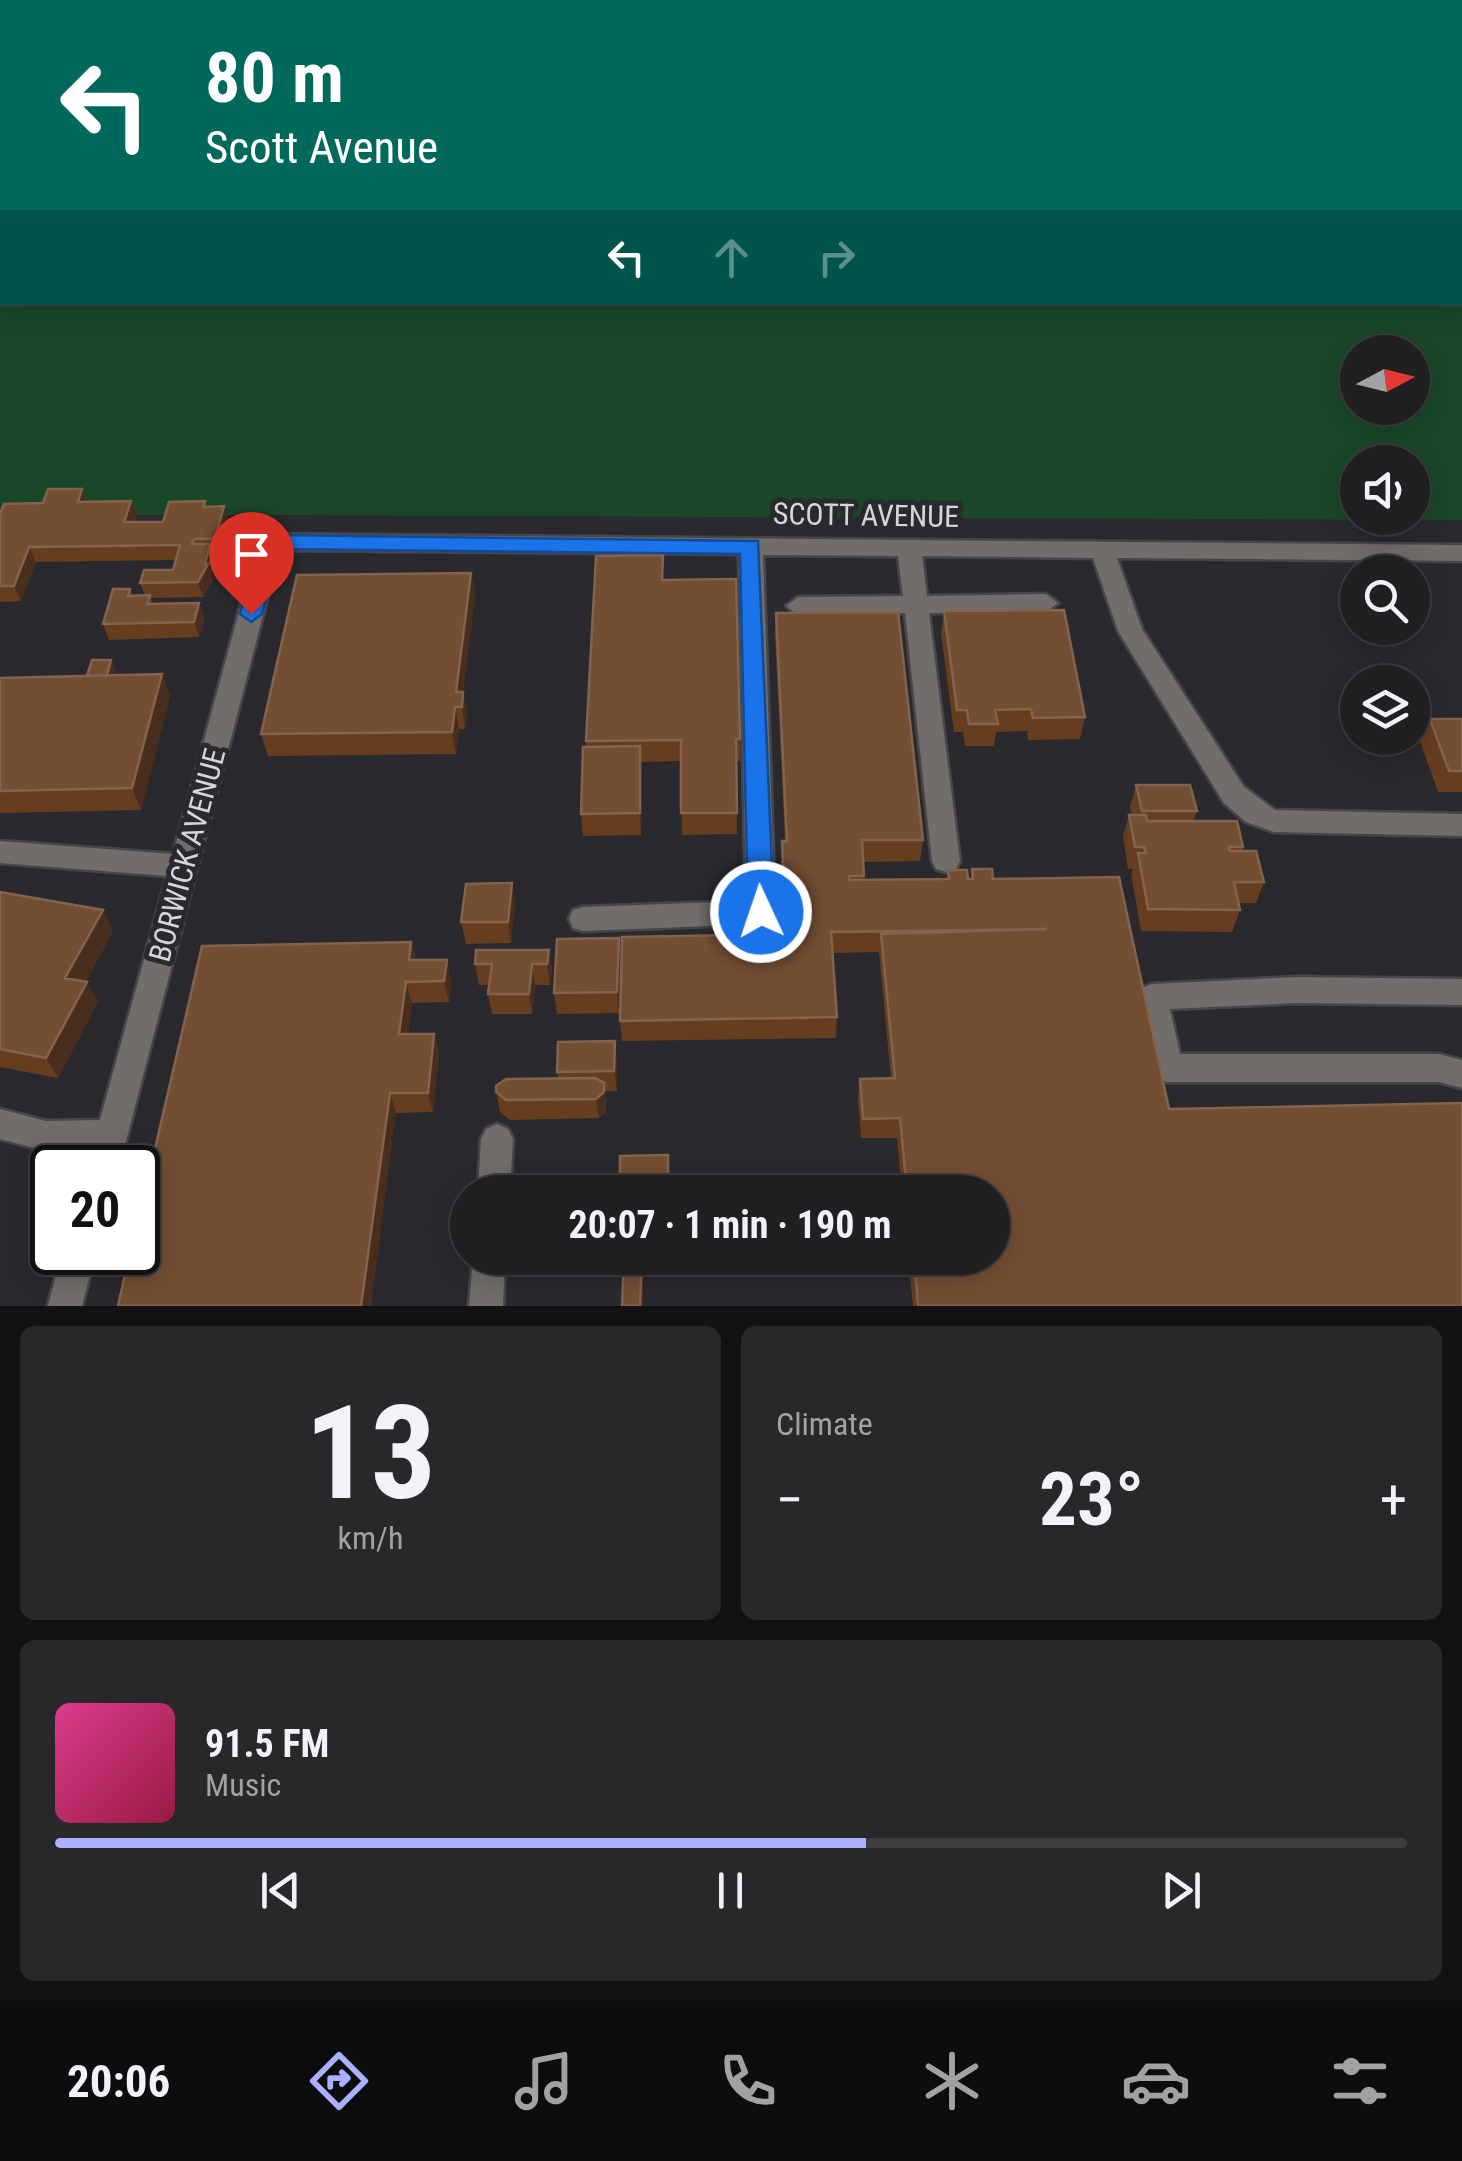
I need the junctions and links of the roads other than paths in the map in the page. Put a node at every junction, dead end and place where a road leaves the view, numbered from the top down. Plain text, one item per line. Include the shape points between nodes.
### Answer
1 (270, 542) joint
2 (751, 546) junction
3 (908, 548) junction
4 (1102, 550) junction
5 (1462, 553) edge
6 (915, 603) junction
7 (1046, 603) dead end
8 (798, 606) dead end
9 (1462, 825) edge
10 (0, 852) edge
11 (946, 862) dead end
12 (185, 865) junction
13 (583, 918) dead end
14 (1462, 992) edge
15 (1462, 1074) edge
16 (0, 1124) edge
17 (112, 1134) junction
18 (497, 1138) dead end
19 (109, 1145) edge
20 (495, 1175) edge
21 (74, 1275) edge
22 (488, 1275) edge
23 (65, 1306) edge
24 (486, 1306) edge

1 - 2 street, SCOTT AVENUE
1 - 12 street, BORWICK AVENUE
2 - 3 street, SCOTT AVENUE
2 - 13 street via 761,912
3 - 4 street, SCOTT AVENUE
3 - 6 street
4 - 5 street, SCOTT AVENUE
4 - 9 street via 1130,631 1234,794 1256,814 1274,821
6 - 7 street
6 - 8 street
6 - 11 street
10 - 12 street
12 - 17 street, BORWICK AVENUE
14 - 15 street via 1152,997 1168,1068 1439,1068
16 - 17 street via 46,1136
17 - 19 street, BORWICK AVENUE
18 - 20 street
21 - 23 street
22 - 24 street

